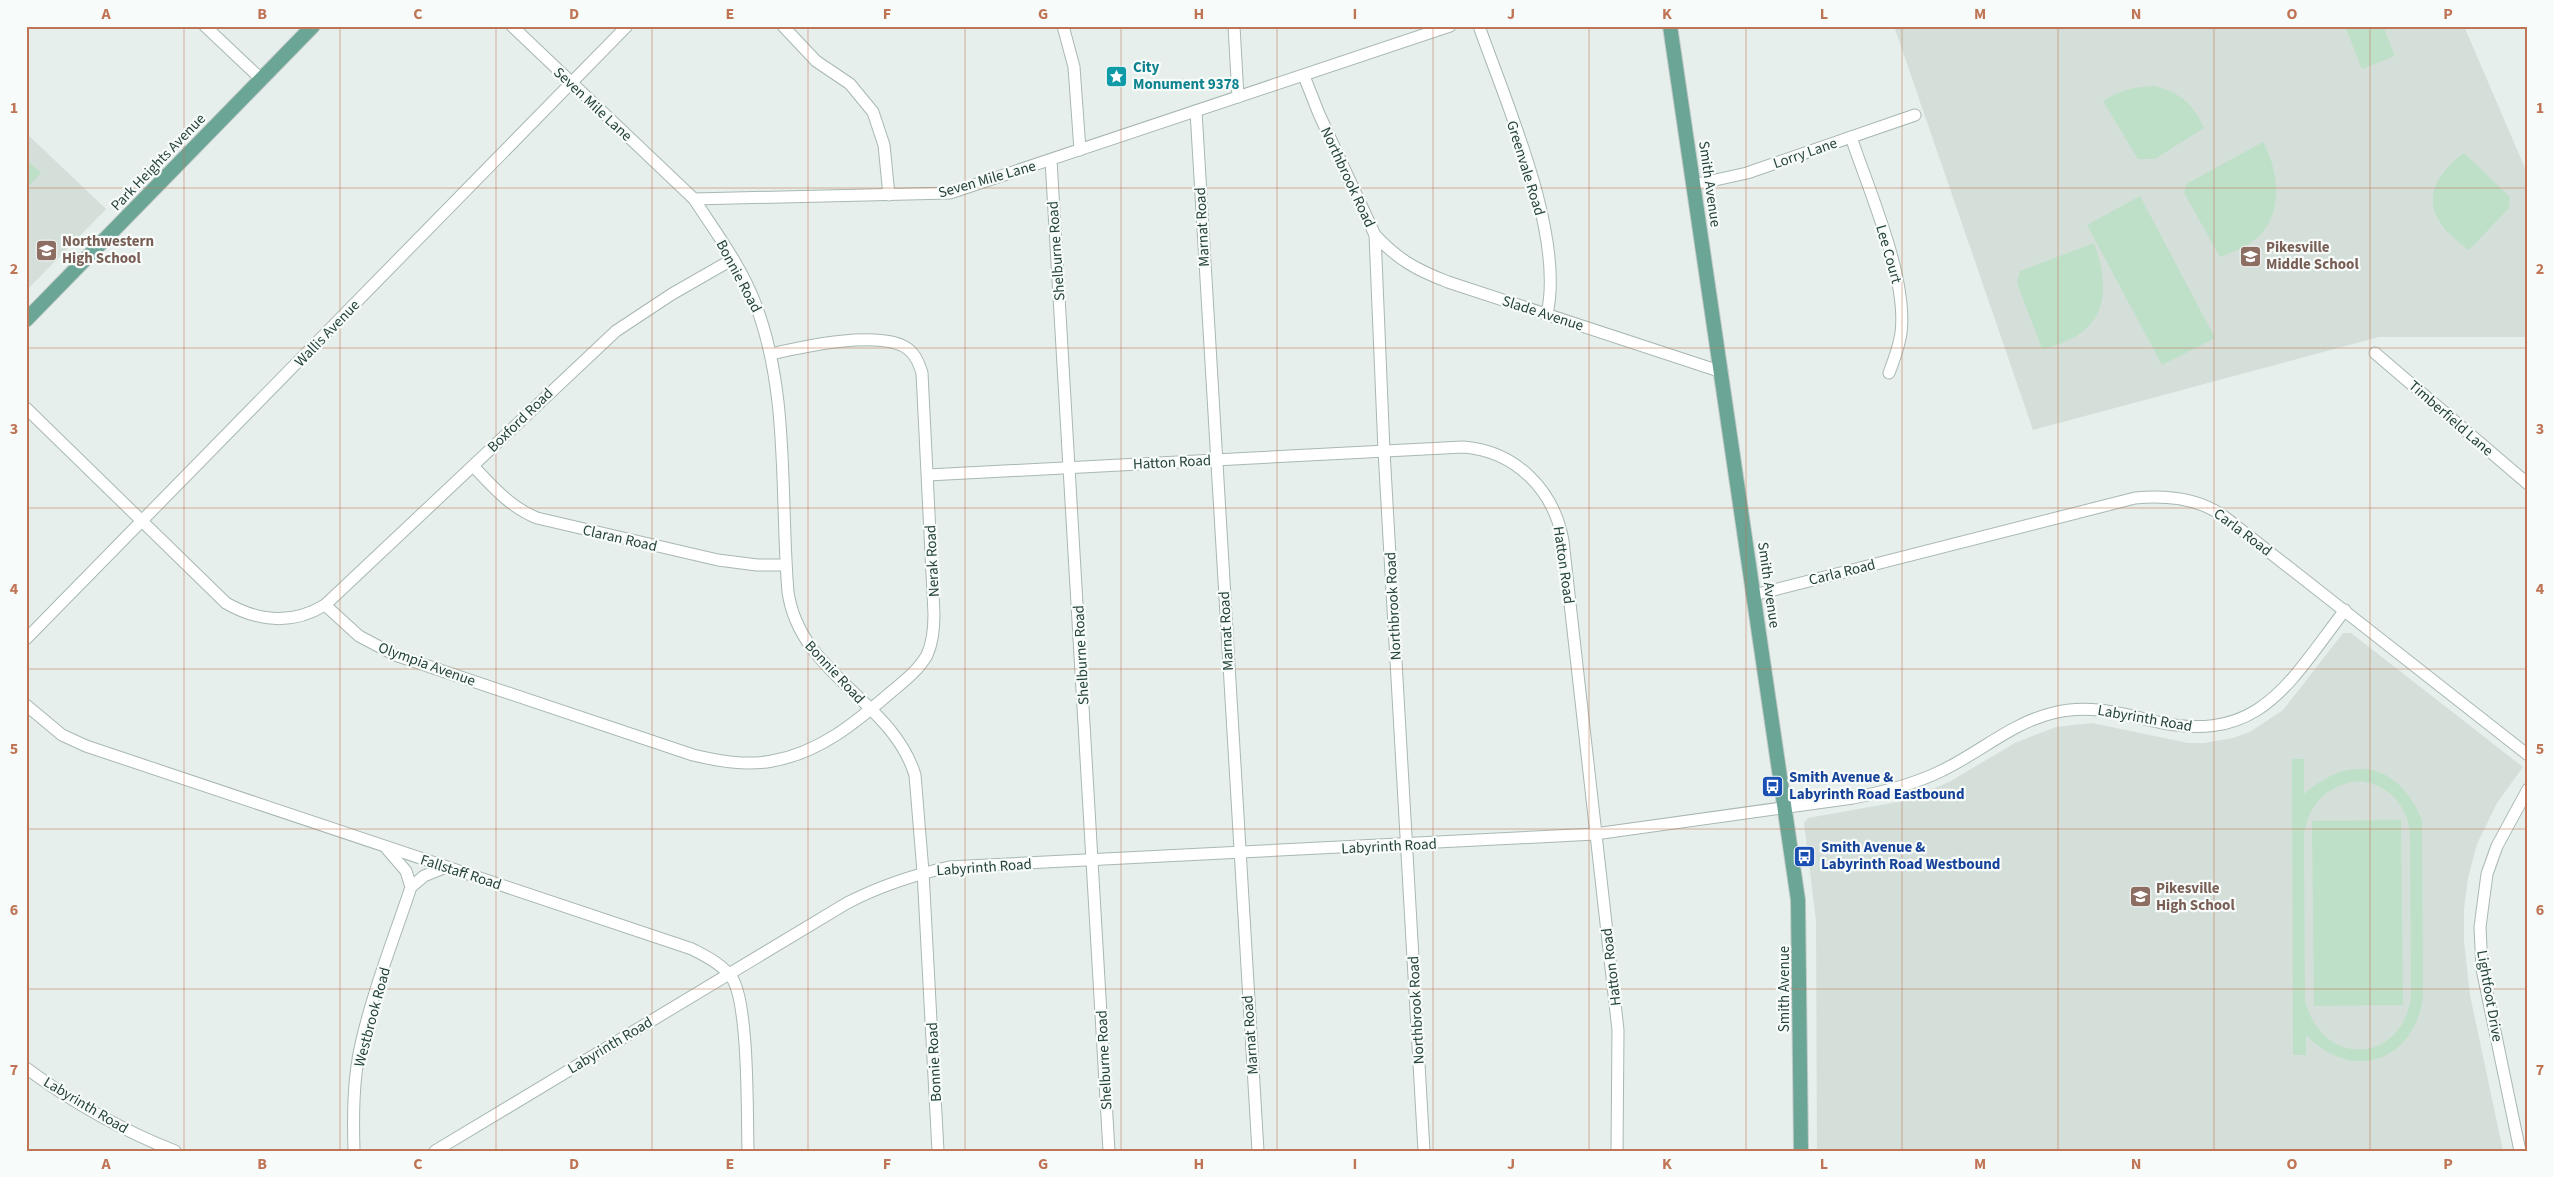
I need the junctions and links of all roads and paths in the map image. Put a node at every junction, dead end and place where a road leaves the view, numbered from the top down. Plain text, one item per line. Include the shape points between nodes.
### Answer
1 (205, 26) edge
2 (313, 26) edge
3 (512, 26) edge
4 (627, 26) edge
5 (783, 26) edge
6 (1063, 26) edge
7 (1234, 26) edge
8 (1450, 26) edge
9 (1479, 26) edge
10 (1670, 26) edge
11 (1304, 76) junction
12 (261, 79) junction
13 (570, 82) junction
14 (1238, 97) junction
15 (1196, 111) junction
16 (1915, 115) dead end
17 (1851, 137) junction
18 (1080, 150) junction
19 (1051, 160) junction
20 (1693, 184) junction
21 (889, 196) junction
22 (694, 200) junction
23 (1375, 235) junction
24 (733, 259) junction
25 (1547, 314) junction
26 (26, 320) edge
27 (2375, 352) dead end
28 (771, 354) junction
29 (1722, 372) junction
30 (1889, 374) dead end
31 (26, 408) edge
32 (1384, 451) junction
33 (1215, 460) junction
34 (473, 466) junction
35 (1070, 468) junction
36 (928, 475) junction
37 (2528, 484) edge
38 (143, 522) junction
39 (785, 565) junction
40 (1754, 595) junction
41 (325, 605) junction
42 (2345, 610) junction
43 (26, 639) edge
44 (26, 705) edge
45 (870, 710) junction
46 (2528, 755) edge
47 (2528, 789) edge
48 (1786, 808) junction
49 (1595, 834) junction
50 (1407, 845) junction
51 (385, 847) junction
52 (1239, 854) junction
53 (1093, 861) junction
54 (446, 867) junction
55 (923, 872) junction
56 (411, 887) junction
57 (728, 973) junction
58 (26, 1068) edge
59 (175, 1151) edge
60 (354, 1151) edge
61 (435, 1151) edge
62 (748, 1151) edge
63 (938, 1151) edge
64 (1109, 1151) edge
65 (1258, 1151) edge
66 (1424, 1151) edge
67 (1617, 1151) edge
68 (1801, 1151) edge
69 (2520, 1151) edge

1 - 12 street
2 - 12 main road, Park Heights Avenue
3 - 13 street, Seven Mile Lane
4 - 13 street, Wallis Avenue
5 - 21 street via 816,61 850,84 873,112 884,145
6 - 18 street via 1075,74
7 - 14 street
8 - 11 street, Seven Mile Lane
9 - 25 street, Greenvale Road via 1537,196 1550,272
10 - 20 main road, Smith Avenue
11 - 14 street, Seven Mile Lane
11 - 23 street, Northbrook Road
12 - 26 main road, Park Heights Avenue
13 - 22 street, Seven Mile Lane
13 - 38 street, Wallis Avenue
14 - 15 street, Seven Mile Lane
15 - 18 street, Seven Mile Lane
15 - 33 street, Marnat Road
16 - 17 street, Lorry Lane
17 - 20 street, Lorry Lane via 1747,172
17 - 30 street, Lee Court via 1893,262 1901,299 1901,332
18 - 19 street, Seven Mile Lane
19 - 21 street, Seven Mile Lane via 950,193
19 - 35 street, Shelburne Road
20 - 29 main road, Smith Avenue
21 - 22 street, Seven Mile Lane
22 - 24 street, Bonnie Road
23 - 25 street, Slade Avenue via 1411,267
23 - 32 street, Northbrook Road
24 - 28 street, Bonnie Road via 755,301
24 - 34 street, Boxford Road via 616,331
25 - 29 street, Slade Avenue
27 - 37 street, Timberfield Lane
28 - 36 street, Nerak Road via 823,343 890,342 908,349 914,354 922,373
28 - 39 street, Bonnie Road via 778,408
29 - 40 main road, Smith Avenue
31 - 38 street
32 - 33 street, Hatton Road
32 - 49 street, Hatton Road via 1463,447 1493,452 1520,467 1550,501 1563,541
32 - 50 street, Northbrook Road
33 - 35 street, Hatton Road
33 - 52 street, Marnat Road
34 - 39 street, Claran Road via 504,499 519,511 537,518 718,560
34 - 41 street, Boxford Road
35 - 36 street, Hatton Road
35 - 53 street, Shelburne Road
36 - 45 street, Nerak Road via 934,614 932,641 927,655 912,674
38 - 41 street via 214,593 239,610 264,618 288,619
38 - 43 street, Wallis Avenue
39 - 45 street, Bonnie Road via 790,607 800,633 817,657
40 - 42 street, Carla Road via 2150,497 2183,500 2215,510
40 - 48 main road, Smith Avenue
41 - 45 street, Olympia Avenue via 359,636 395,656 712,760 752,763 786,758 823,743
42 - 46 street, Carla Road
42 - 48 street, Labyrinth Road via 2284,688 2257,711 2237,720 2216,726 2183,727 2109,710 2052,713 2026,723 1940,772 1916,782 1853,798
44 - 51 street, Fallstaff Road via 62,735 86,746
45 - 55 street, Bonnie Road via 898,740 911,762 915,775
47 - 69 street, Lightfoot Drive via 2497,846 2487,874 2480,927 2482,969
48 - 49 street, Labyrinth Road
48 - 68 main road, Smith Avenue via 1800,926
49 - 50 street, Labyrinth Road
49 - 67 street, Hatton Road via 1618,1030
50 - 52 street, Labyrinth Road
50 - 66 street, Northbrook Road
51 - 54 street, Fallstaff Road
51 - 56 street via 406,871
52 - 53 street, Labyrinth Road
52 - 65 street, Marnat Road
53 - 55 street, Labyrinth Road via 949,867
53 - 64 street, Shelburne Road
54 - 56 street via 424,876
54 - 57 street, Fallstaff Road via 692,950 719,964
55 - 57 street, Labyrinth Road via 871,890
55 - 63 street, Bonnie Road
56 - 60 street, Westbrook Road via 361,1044 354,1099
57 - 61 street, Labyrinth Road
57 - 62 street, Fallstaff Road via 737,989 742,1012
58 - 59 street, Labyrinth Road via 92,1112

